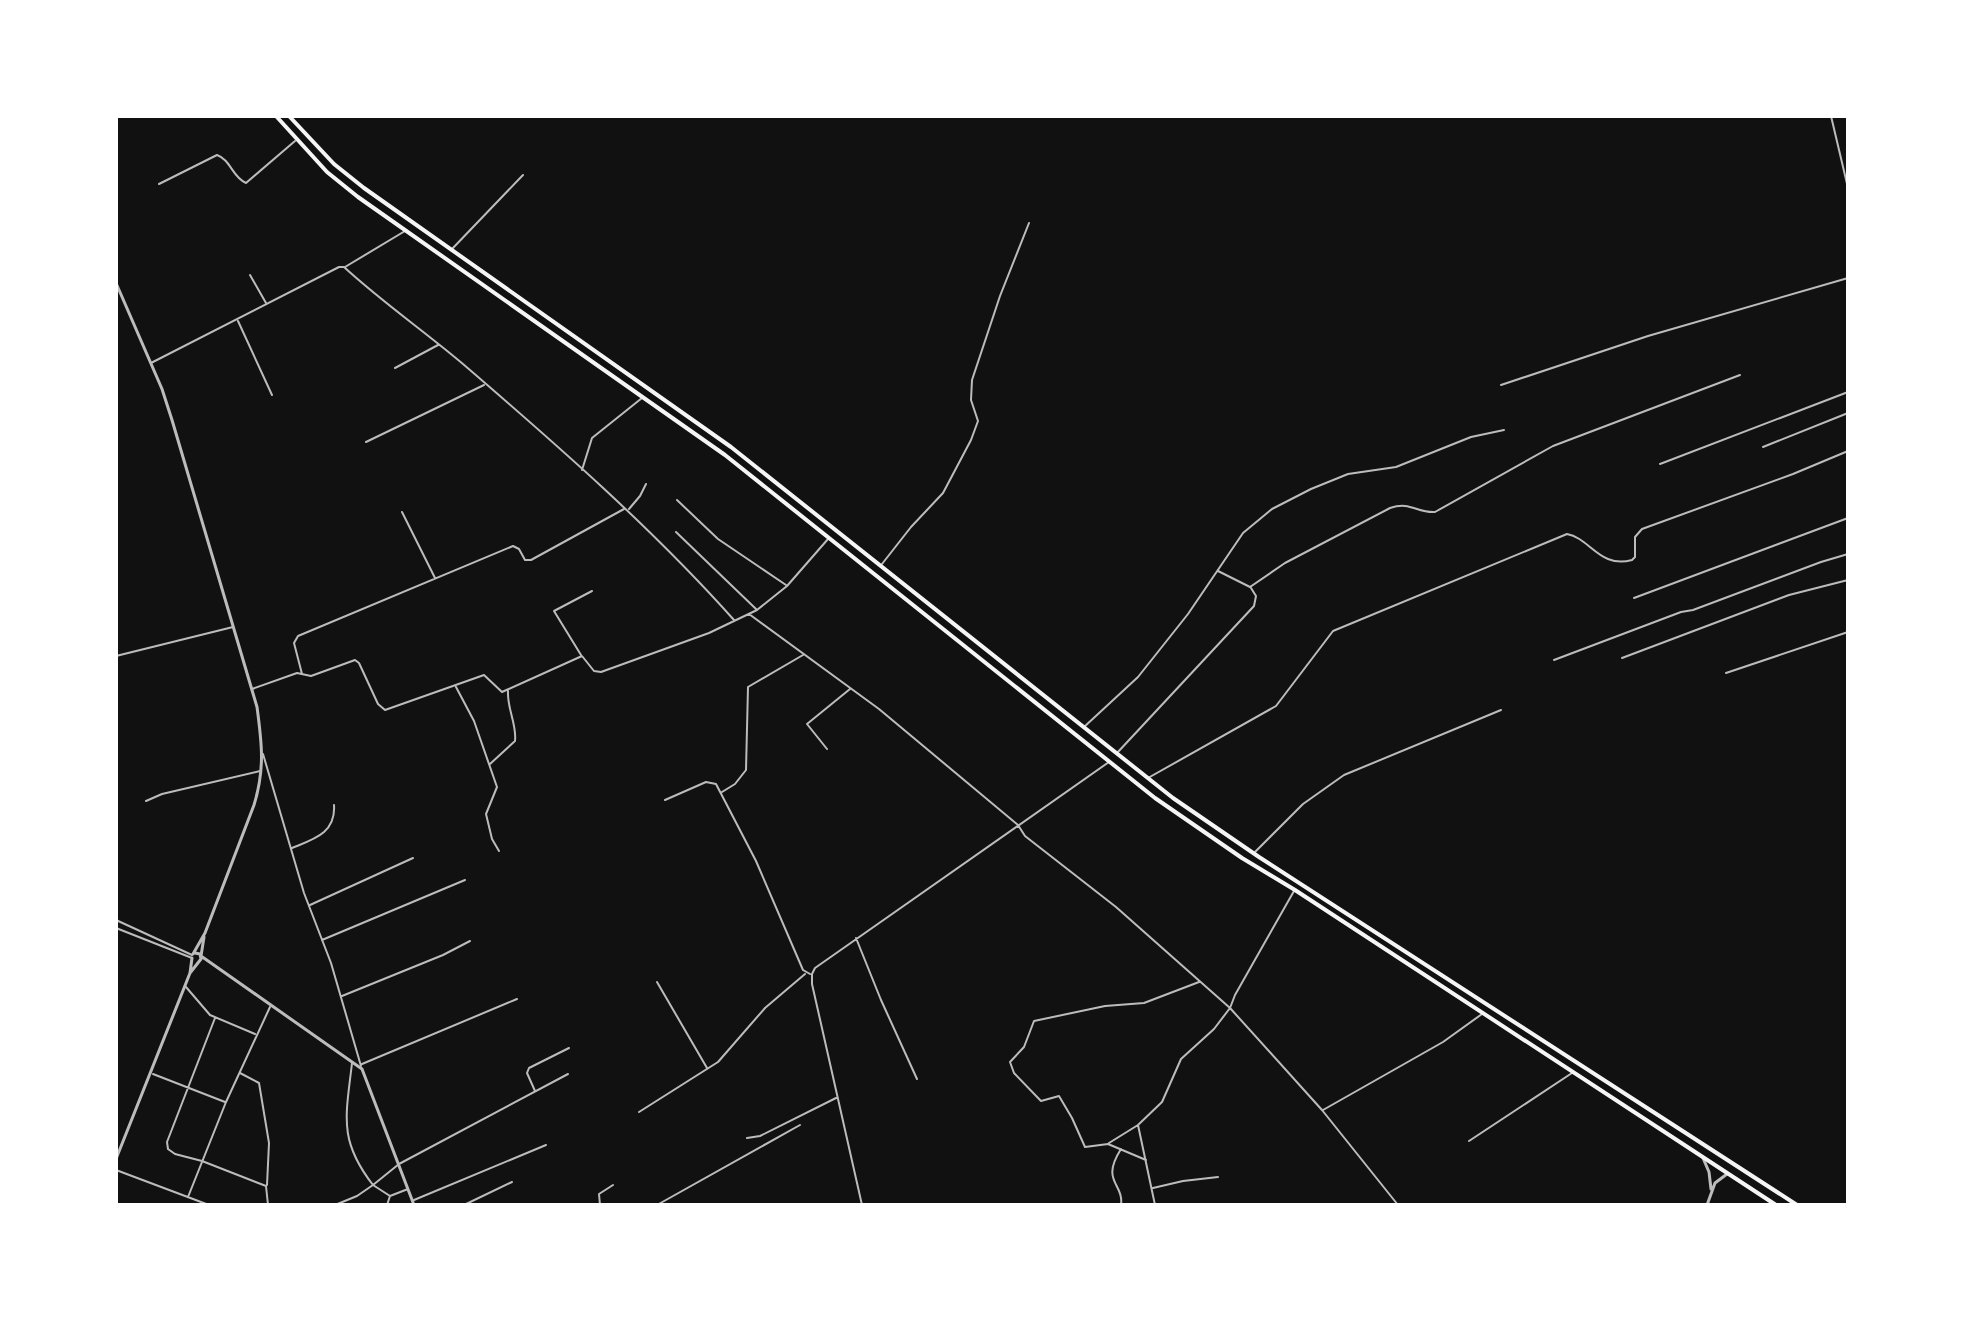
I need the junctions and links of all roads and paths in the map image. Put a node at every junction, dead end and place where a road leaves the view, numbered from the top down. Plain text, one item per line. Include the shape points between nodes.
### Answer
1 (276, 116) edge
2 (289, 116) edge
3 (1831, 116) edge
4 (295, 140) junction
5 (523, 175) dead end
6 (159, 184) dead end
7 (1848, 188) edge
8 (1029, 223) dead end
9 (406, 231) junction
10 (452, 249) junction
11 (344, 267) junction
12 (250, 275) dead end
13 (1848, 278) edge
14 (494, 279) junction
15 (116, 283) edge
16 (487, 288) junction
17 (267, 304) junction
18 (237, 320) junction
19 (439, 345) junction
20 (151, 363) junction
21 (395, 368) dead end
22 (1740, 375) dead end
23 (486, 385) junction
24 (1501, 385) dead end
25 (1848, 392) edge
26 (272, 395) dead end
27 (643, 397) junction
28 (1848, 413) edge
29 (1504, 430) dead end
30 (366, 442) dead end
31 (1763, 447) dead end
32 (1848, 451) edge
33 (1660, 464) dead end
34 (582, 470) junction
35 (646, 484) dead end
36 (677, 500) dead end
37 (626, 510) junction
38 (402, 512) dead end
39 (1848, 518) edge
40 (676, 532) dead end
41 (829, 538) junction
42 (1848, 554) edge
43 (881, 565) junction
44 (1218, 571) junction
45 (436, 580) junction
46 (1848, 580) edge
47 (787, 586) junction
48 (1250, 587) junction
49 (592, 591) dead end
50 (1634, 598) dead end
51 (757, 610) junction
52 (749, 614) junction
53 (734, 620) junction
54 (234, 626) junction
55 (1848, 632) edge
56 (806, 654) junction
57 (116, 656) edge
58 (582, 656) junction
59 (1622, 658) dead end
60 (1554, 660) dead end
61 (1726, 673) dead end
62 (303, 675) junction
63 (1021, 678) junction
64 (456, 686) junction
65 (1014, 687) junction
66 (851, 688) junction
67 (252, 689) junction
68 (508, 690) junction
69 (1501, 710) dead end
70 (1084, 728) junction
71 (827, 749) dead end
72 (263, 754) junction
73 (1116, 754) junction
74 (1109, 762) junction
75 (490, 764) junction
76 (262, 770) junction
77 (1147, 778) junction
78 (721, 793) junction
79 (665, 800) dead end
80 (146, 801) dead end
81 (334, 805) dead end
82 (1018, 825) junction
83 (291, 849) junction
84 (499, 851) dead end
85 (1253, 854) junction
86 (413, 858) dead end
87 (465, 880) dead end
88 (1295, 890) junction
89 (309, 906) junction
90 (116, 920) edge
91 (116, 928) edge
92 (205, 933) junction
93 (856, 937) junction
94 (321, 940) junction
95 (470, 941) dead end
96 (192, 956) junction
97 (201, 956) junction
98 (198, 962) junction
99 (210, 962) junction
100 (190, 973) junction
101 (806, 973) junction
102 (812, 974) junction
103 (657, 982) dead end
104 (1199, 982) junction
105 (185, 986) junction
106 (341, 997) junction
107 (517, 999) dead end
108 (271, 1004) junction
109 (1230, 1008) junction
110 (1482, 1013) junction
111 (215, 1018) junction
112 (257, 1035) junction
113 (569, 1048) dead end
114 (1558, 1052) junction
115 (1552, 1060) junction
116 (352, 1062) junction
117 (361, 1066) junction
118 (708, 1069) junction
119 (150, 1072) junction
120 (1572, 1072) junction
121 (240, 1073) junction
122 (568, 1074) dead end
123 (917, 1079) dead end
124 (189, 1087) junction
125 (536, 1092) junction
126 (837, 1098) junction
127 (226, 1102) junction
128 (1322, 1110) junction
129 (639, 1112) dead end
130 (800, 1125) dead end
131 (1138, 1125) junction
132 (747, 1138) dead end
133 (1469, 1141) dead end
134 (1108, 1144) junction
135 (546, 1145) dead end
136 (1121, 1147) junction
137 (1701, 1156) junction
138 (116, 1159) edge
139 (1146, 1160) junction
140 (202, 1161) junction
141 (399, 1164) junction
142 (116, 1170) edge
143 (1727, 1174) junction
144 (1218, 1177) dead end
145 (512, 1182) dead end
146 (373, 1185) junction
147 (613, 1185) dead end
148 (266, 1186) junction
149 (408, 1189) junction
150 (1152, 1189) junction
151 (1711, 1193) junction
152 (390, 1196) junction
153 (188, 1197) junction
154 (194, 1199) junction
155 (413, 1203) edge
156 (191, 1205) edge
157 (209, 1205) edge
158 (268, 1205) edge
159 (335, 1205) edge
160 (387, 1205) edge
161 (464, 1205) edge
162 (600, 1205) edge
163 (657, 1205) edge
164 (862, 1205) edge
165 (1121, 1205) edge
166 (1155, 1205) edge
167 (1398, 1205) edge
168 (1707, 1205) edge
169 (1776, 1205) edge
170 (1797, 1205) edge

1 - 4 highway
2 - 10 highway via 334,164
3 - 7 street
4 - 6 street via 246,183 217,155
4 - 9 highway via 327,172
5 - 10 street
8 - 43 street via 972,380 978,421 971,440 943,493
9 - 11 street
9 - 16 highway
10 - 14 highway
11 - 17 street
11 - 19 street
12 - 17 street
13 - 24 street
14 - 16 highway
14 - 43 highway via 731,447
15 - 20 street
16 - 27 highway
17 - 18 street
18 - 20 street
18 - 26 street
19 - 21 street
19 - 23 street
20 - 54 street
22 - 48 street via 1553,446 1435,512 1407,504 1390,508
23 - 30 street
23 - 34 street
25 - 33 street
27 - 34 street via 592,438
27 - 41 highway
28 - 31 street
29 - 44 street via 1471,437 1396,467 1348,474 1296,496 1250,525
32 - 77 street via 1642,529 1635,537 1632,560 1615,562 1567,534 1346,625 1327,636 1269,711
34 - 37 street
35 - 37 street
36 - 47 street via 718,539
37 - 45 street via 531,560 513,546
37 - 53 street
38 - 45 street
39 - 50 street
40 - 51 street
41 - 47 street
41 - 65 highway
42 - 60 street
43 - 63 highway
44 - 48 street
44 - 70 street via 1143,671
45 - 62 street via 298,636 294,643
46 - 59 street via 1789,595
47 - 51 street
48 - 73 street via 1256,596 1254,606
49 - 58 street via 554,611
51 - 52 street
52 - 53 street
52 - 56 street
53 - 58 street via 601,672
54 - 57 street
54 - 67 street
55 - 61 street
56 - 66 street
56 - 78 street via 748,687 746,770
58 - 68 street
62 - 64 street via 358,661 385,710
62 - 67 street
63 - 65 highway
63 - 70 highway
64 - 68 street via 484,675 499,692
64 - 75 street
65 - 74 highway
66 - 71 street via 807,724
66 - 82 street
67 - 72 street
68 - 75 street via 515,741
69 - 85 street via 1333,781
70 - 73 highway
72 - 76 street
72 - 83 street
73 - 77 highway
74 - 82 street
74 - 88 highway via 1203,832
75 - 84 street via 497,790 486,814
76 - 80 street
76 - 92 street via 254,805
77 - 85 highway
78 - 79 street via 710,781
78 - 101 street
81 - 83 street via 335,818 326,832
82 - 93 street
82 - 104 street
83 - 89 street
85 - 114 highway
86 - 89 street
87 - 94 street
88 - 109 street
88 - 110 highway
89 - 94 street
90 - 96 street
91 - 96 street
92 - 96 street
92 - 97 street
93 - 102 street
93 - 123 street
94 - 106 street
95 - 106 street
96 - 97 street
96 - 98 street
96 - 100 street
97 - 98 street
97 - 99 street
98 - 99 street
98 - 100 street
99 - 108 street
100 - 105 street
101 - 102 street
101 - 118 street
102 - 126 street
103 - 118 street
104 - 109 street
104 - 134 street via 1144,1003 1040,1019 1030,1025 1024,1047 1011,1057 1012,1070 1038,1099 1059,1096 1082,1145
105 - 111 street
105 - 119 street
106 - 117 street
107 - 117 street
108 - 112 street
108 - 116 street
109 - 128 street
109 - 131 street via 1181,1059 1162,1102
110 - 115 highway
110 - 128 street via 1457,1034
111 - 112 street
111 - 124 street
112 - 121 street
113 - 125 street via 529,1068
114 - 115 highway
114 - 170 highway
115 - 120 highway
116 - 117 street
116 - 146 street via 347,1136
117 - 141 street
118 - 129 street
119 - 124 street
119 - 138 street
120 - 133 street
120 - 137 highway
121 - 127 street
121 - 148 street via 259,1083 269,1143
122 - 125 street
124 - 127 street
124 - 140 street via 168,1149
125 - 141 street
126 - 132 street
126 - 164 street
127 - 140 street
128 - 167 street
130 - 163 street
131 - 134 street
131 - 139 street
134 - 136 street
135 - 155 street
136 - 139 street
136 - 165 street via 1112,1165
137 - 143 highway
137 - 151 street
139 - 150 street
140 - 148 street
140 - 153 street
141 - 146 street
141 - 149 street
142 - 153 street
143 - 151 street
143 - 169 highway
144 - 150 street
145 - 161 street
146 - 152 street
146 - 159 street
147 - 162 street via 599,1194
148 - 158 street
149 - 152 street
149 - 155 street
150 - 166 street
151 - 168 street
152 - 160 street
153 - 154 street
154 - 156 street
154 - 157 street

